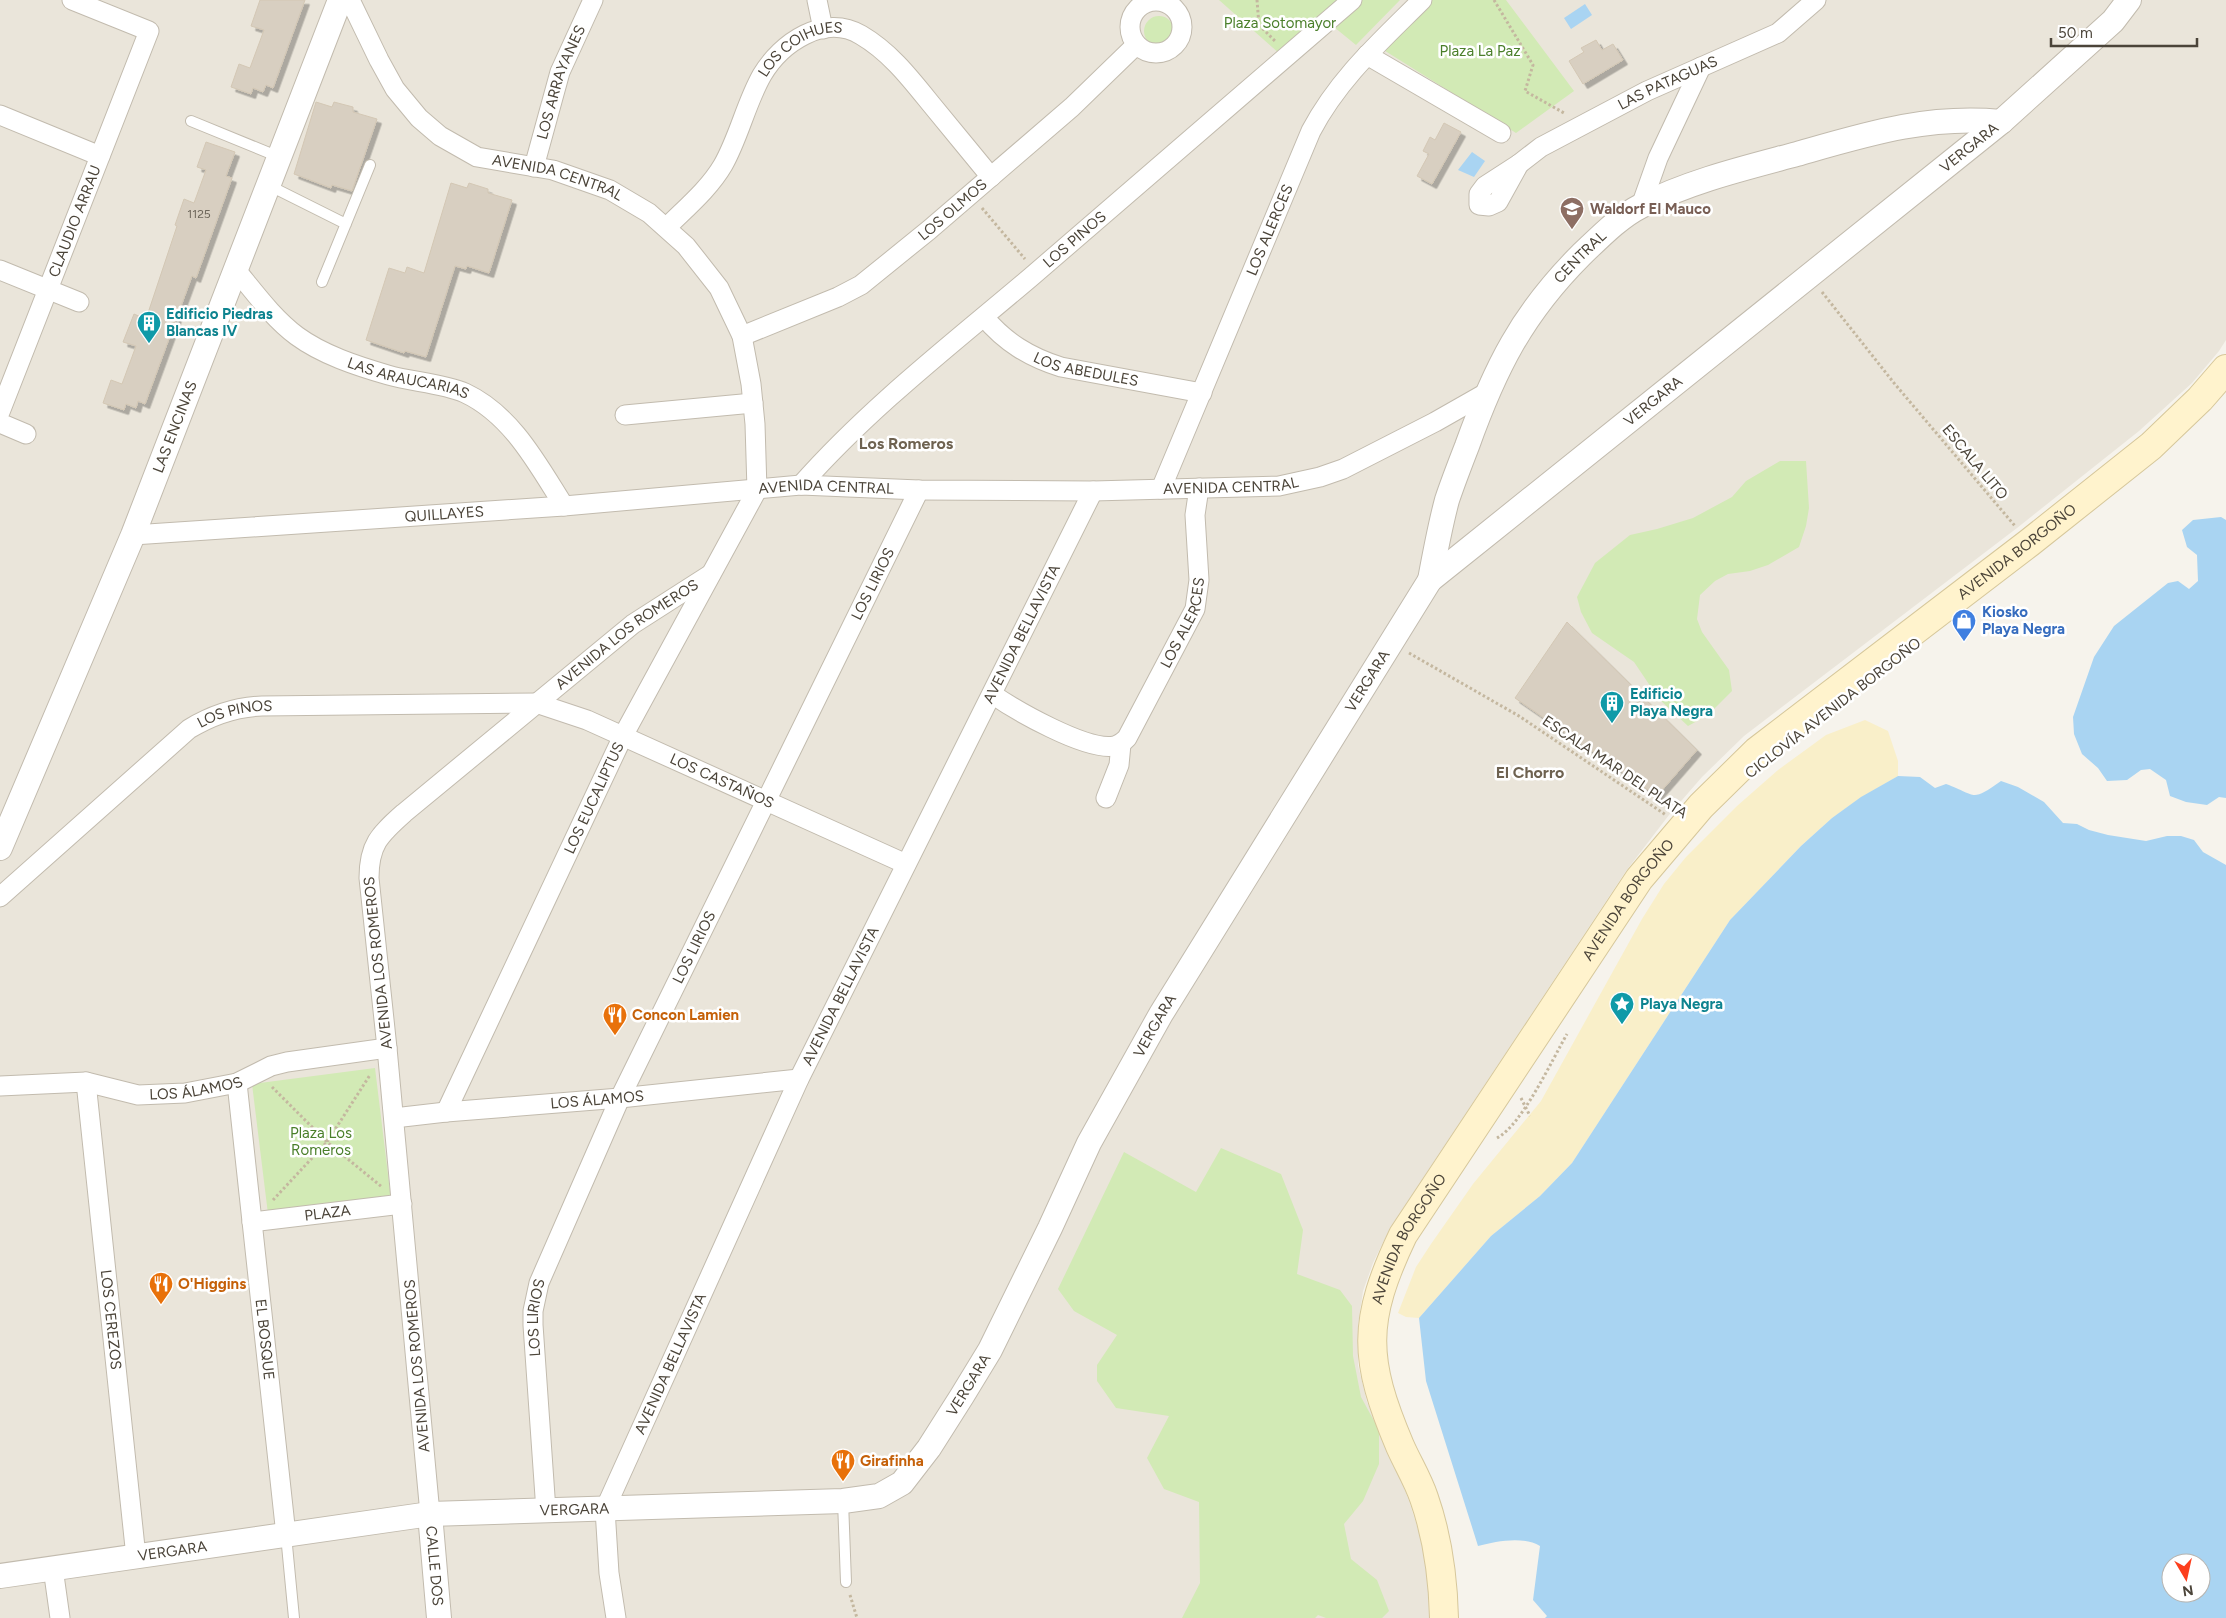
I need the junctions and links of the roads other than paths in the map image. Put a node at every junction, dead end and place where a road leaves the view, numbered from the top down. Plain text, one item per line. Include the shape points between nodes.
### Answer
1 (72, 0) edge
2 (340, 0) edge
3 (350, 0) edge
4 (594, 0) edge
5 (816, 0) edge
6 (1352, 0) edge
7 (1422, 0) edge
8 (1816, 0) edge
9 (2129, 0) edge
10 (1141, 2) edge
11 (1182, 5) edge
12 (823, 29) junction
13 (1136, 45) junction
14 (1367, 55) junction
15 (1701, 67) junction
16 (0, 115) edge
17 (191, 121) dead end
18 (2001, 122) junction
19 (1501, 133) dead end
20 (100, 156) junction
21 (279, 157) junction
22 (1519, 164) dead end
23 (370, 165) dead end
24 (534, 167) junction
25 (991, 177) junction
26 (268, 185) junction
27 (1640, 206) junction
28 (346, 224) junction
29 (667, 227) junction
30 (0, 270) edge
31 (236, 270) junction
32 (322, 282) dead end
33 (48, 289) junction
34 (79, 302) dead end
35 (984, 317) junction
36 (742, 336) junction
37 (2226, 369) edge
38 (1202, 393) junction
39 (1486, 393) junction
40 (753, 403) junction
41 (0, 412) edge
42 (625, 415) dead end
43 (0, 423) edge
44 (26, 434) dead end
45 (801, 485) junction
46 (1198, 488) junction
47 (1161, 489) junction
48 (757, 490) junction
49 (919, 490) junction
50 (1093, 491) junction
51 (564, 506) junction
52 (133, 535) junction
53 (712, 574) junction
54 (1430, 580) junction
55 (992, 694) junction
56 (536, 704) junction
57 (624, 736) junction
58 (1121, 744) junction
59 (1106, 798) dead end
60 (766, 801) junction
61 (0, 848) edge
62 (906, 864) junction
63 (0, 897) edge
64 (387, 1048) junction
65 (799, 1079) junction
66 (86, 1082) junction
67 (237, 1083) junction
68 (0, 1086) edge
69 (620, 1098) junction
70 (446, 1112) junction
71 (394, 1118) junction
72 (402, 1204) junction
73 (252, 1222) junction
74 (843, 1501) junction
75 (605, 1509) junction
76 (546, 1511) junction
77 (430, 1514) junction
78 (286, 1535) junction
79 (136, 1556) junction
80 (53, 1568) junction
81 (0, 1576) edge
82 (846, 1582) road end
83 (60, 1618) edge
84 (294, 1618) edge
85 (439, 1618) edge
86 (616, 1618) edge
87 (1444, 1618) edge

1 - 20 street, CLAUDIO ARRAU via 149,31
2 - 21 street, LAS ENCINAS
3 - 24 street, AVENIDA CENTRAL via 391,82 419,118 440,136 477,157
4 - 24 street, LOS ARRAYANES via 560,72
5 - 12 street
6 - 35 street, LOS PINOS
7 - 14 street, LOS ALERCES
8 - 15 street, LAS PATAGUAS via 1778,33
9 - 18 street, VERGARA via 2114,22
10 - 11 street
10 - 13 street via 1130,23
11 - 13 street via 1182,33 1174,47 1159,53
12 - 25 street, LOS COIHUES via 860,34 887,53
12 - 29 street, LOS COIHUES via 799,37 774,60 745,110 723,165
13 - 25 street, LOS OLMOS via 1072,107
14 - 19 street
14 - 38 street, LOS ALERCES via 1338,87 1311,131
15 - 22 street, LAS PATAGUAS via 1584,124 1541,147
15 - 27 street via 1658,158
16 - 20 street
17 - 21 lane
18 - 27 street, CENTRAL via 1956,120 1903,126 1713,177
18 - 54 street, VERGARA
20 - 33 street, CLAUDIO ARRAU
21 - 26 street, LAS ENCINAS
23 - 28 lane
24 - 29 street, AVENIDA CENTRAL via 572,175 610,190
25 - 36 street, LOS OLMOS via 861,285
26 - 28 lane
26 - 31 street, LAS ENCINAS
27 - 39 street, CENTRAL via 1588,248 1543,297 1510,346
28 - 32 lane
29 - 36 street, AVENIDA CENTRAL via 714,280
30 - 33 street
31 - 51 street, LAS ARAUCARIAS via 269,311 298,336 321,350 389,375 465,393 491,409 520,438
31 - 52 street, LAS ENCINAS
33 - 34 street
33 - 41 street, CLAUDIO ARRAU
35 - 38 street, LOS ABEDULES via 1012,344 1043,362
35 - 45 street, LOS PINOS via 884,400 834,447
36 - 40 street, AVENIDA CENTRAL
37 - 87 main road, AVENIDA BORGOÑO via 2151,446 1757,751 1683,826 1639,879 1404,1235 1378,1295 1372,1336 1376,1377 1384,1406 1433,1526 1440,1556
38 - 47 street, LOS ALERCES
39 - 46 street, AVENIDA CENTRAL via 1427,427 1320,477 1258,488
39 - 54 street, CENTRAL via 1447,500
40 - 42 street
40 - 48 street, AVENIDA CENTRAL
43 - 44 street
45 - 48 street, AVENIDA CENTRAL
45 - 49 street, AVENIDA CENTRAL
46 - 47 street, AVENIDA CENTRAL
46 - 58 street, LOS ALERCES via 1195,515 1199,580 1195,609
47 - 50 street, AVENIDA CENTRAL
48 - 51 street, QUILLAYES
48 - 53 street, LOS EUCALIPTUS
49 - 50 street, AVENIDA CENTRAL
49 - 60 street, LOS LIRIOS
50 - 55 street, AVENIDA BELLAVISTA
51 - 52 street, QUILLAYES
52 - 61 street, LAS ENCINAS
53 - 56 street, AVENIDA LOS ROMEROS via 633,624
53 - 57 street, LOS EUCALIPTUS
54 - 74 street, VERGARA via 1161,1014 1089,1143 990,1350 943,1426 908,1476 894,1488 879,1496
55 - 58 street via 1019,712 1088,743
55 - 62 street, AVENIDA BELLAVISTA
56 - 57 street, LOS CASTAÑOS
56 - 63 street, LOS PINOS via 262,706 217,714 189,729
56 - 64 street, AVENIDA LOS ROMEROS via 384,830 373,845 369,878
57 - 60 street, LOS CASTAÑOS
57 - 70 street, LOS EUCALIPTUS
58 - 59 street, LOS ALERCES via 1119,765
60 - 62 street, LOS CASTAÑOS
60 - 69 street, LOS LIRIOS
62 - 65 street, AVENIDA BELLAVISTA
64 - 67 street, LOS ÁLAMOS via 288,1062
64 - 71 street, AVENIDA LOS ROMEROS
65 - 69 street, LOS ÁLAMOS
65 - 75 street, AVENIDA BELLAVISTA
66 - 67 street, LOS ÁLAMOS via 138,1095 216,1089
66 - 68 street, LOS ÁLAMOS
66 - 79 street, LOS CEREZOS
67 - 73 street, EL BOSQUE
69 - 70 street, LOS ÁLAMOS
69 - 76 street, LOS LIRIOS via 544,1270 533,1311
70 - 71 street, LOS ÁLAMOS
71 - 72 street, AVENIDA LOS ROMEROS
72 - 73 street, PLAZA
72 - 77 street, AVENIDA LOS ROMEROS
73 - 78 street, EL BOSQUE
74 - 75 street, VERGARA
74 - 82 lane
75 - 76 street, VERGARA
75 - 86 street
76 - 77 street, VERGARA
77 - 78 street, VERGARA
77 - 85 street, CALLE DOS
78 - 79 street, VERGARA
78 - 84 lane
79 - 80 street, VERGARA
80 - 81 street, VERGARA
80 - 83 street

